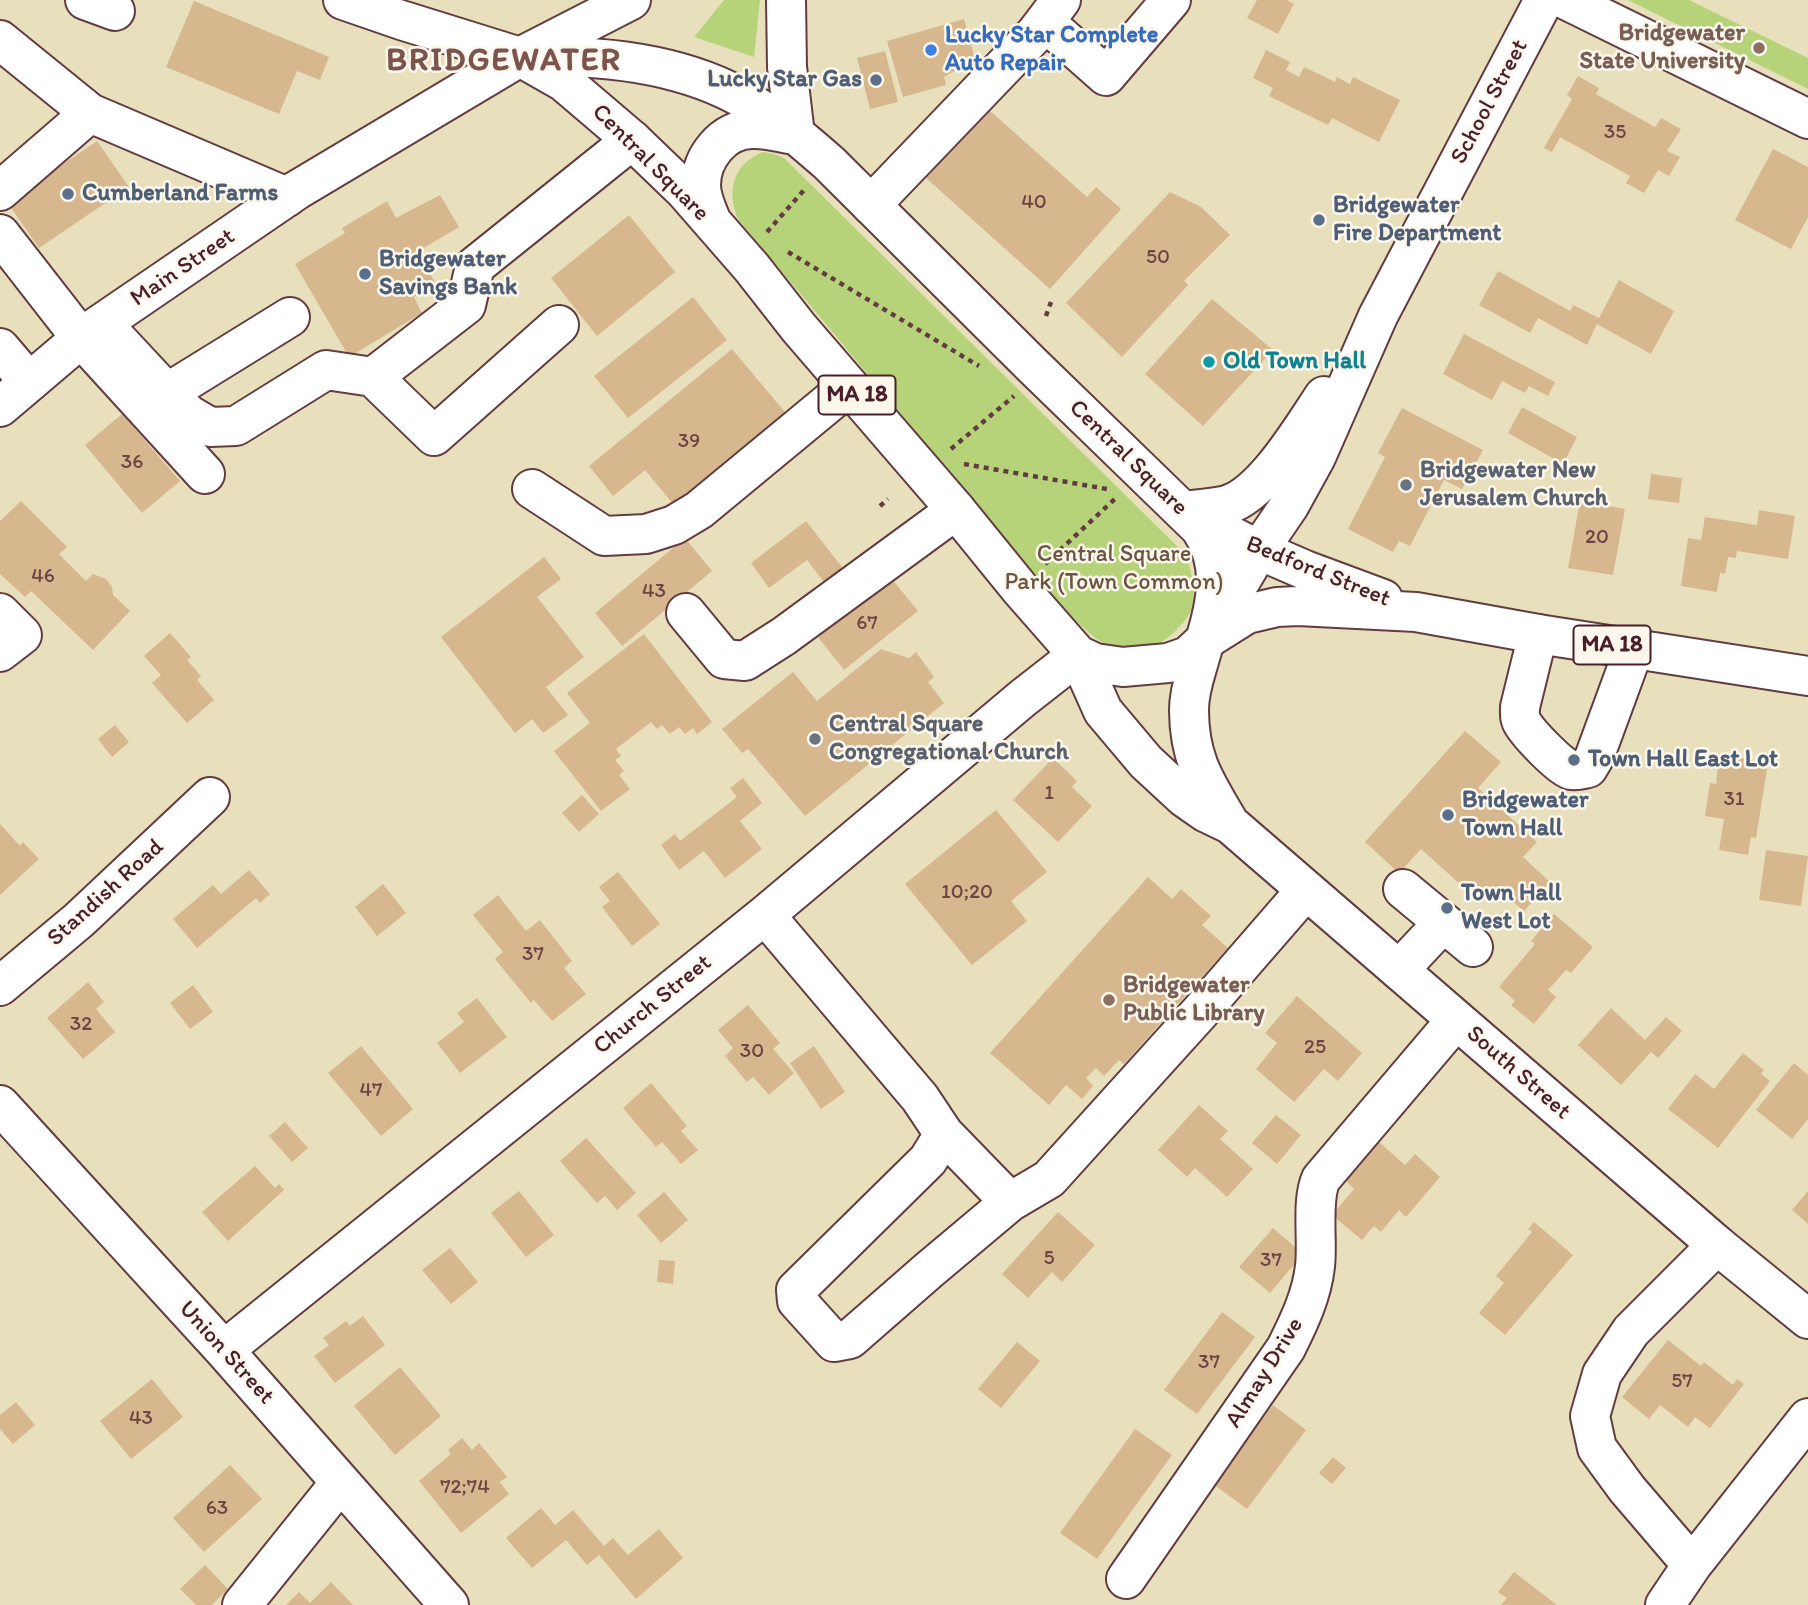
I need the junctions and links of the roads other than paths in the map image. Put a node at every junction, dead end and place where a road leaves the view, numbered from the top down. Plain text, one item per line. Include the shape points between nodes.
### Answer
1 (343, 0) edge
2 (631, 0) edge
3 (786, 0) edge
4 (1171, 0) edge
5 (1544, 0) edge
6 (1566, 0) edge
7 (1053, 11) edge
8 (0, 40) edge
9 (520, 57) junction
10 (90, 113) junction
11 (1808, 119) edge
12 (795, 135) junction
13 (632, 140) junction
14 (0, 191) edge
15 (287, 197) junction
16 (871, 205) junction
17 (713, 225) junction
18 (0, 234) edge
19 (1378, 316) junction
20 (290, 317) dead end
21 (559, 325) dead end
22 (92, 331) junction
23 (0, 348) edge
24 (373, 377) junction
25 (29, 382) junction
26 (849, 386) junction
27 (167, 393) junction
28 (0, 407) edge
29 (205, 474) dead end
30 (533, 489) dead end
31 (956, 510) junction
32 (1184, 511) junction
33 (1259, 550) junction
34 (1416, 612) junction
35 (0, 613) edge
36 (686, 613) dead end
37 (1538, 634) junction
38 (1204, 641) junction
39 (1634, 649) junction
40 (0, 652) edge
41 (1077, 655) junction
42 (1808, 676) edge
43 (210, 797) dead end
44 (1230, 824) junction
45 (1403, 889) dead end
46 (1306, 890) junction
47 (765, 915) junction
48 (1443, 923) junction
49 (1473, 947) dead end
50 (1399, 970) junction
51 (0, 986) edge
52 (1456, 1020) junction
53 (0, 1105) edge
54 (944, 1134) junction
55 (1010, 1202) junction
56 (1717, 1245) junction
57 (1808, 1319) edge
58 (224, 1350) junction
59 (1808, 1418) edge
60 (340, 1483) junction
61 (1692, 1565) junction
62 (1126, 1579) dead end
63 (242, 1605) edge
64 (449, 1605) edge
65 (1665, 1605) edge

1 - 9 main road, MA 18
2 - 9 main road, Main Street
3 - 12 main road
4 - 7 main road via 1106,76
5 - 19 main road, School Street
6 - 11 main road
7 - 16 main road
8 - 10 main road
9 - 12 main road, Central Square / MA 18 via 605,58 682,73 756,106
9 - 13 main road, Central Square / MA 18 via 564,82
9 - 15 main road, Main Street
10 - 14 main road
10 - 15 main road
12 - 16 main road, Central Square / MA 18
12 - 17 main road via 751,129 727,136 718,144 703,168 701,183
13 - 17 main road, Central Square / MA 18
13 - 24 main road via 475,266 466,305
15 - 22 main road, Main Street
16 - 32 main road, Central Square / MA 18
17 - 26 main road, Central Square / MA 18
18 - 22 main road
19 - 32 main road, School Street via 1279,462 1257,486 1228,504
19 - 33 main road, School Street via 1316,457
20 - 27 main road
21 - 24 main road via 434,436
22 - 25 main road, Main Street
22 - 27 main road
22 - 29 main road
23 - 25 main road
24 - 27 main road via 326,370 236,426 210,427
25 - 28 main road, Main Street
26 - 30 main road via 699,510 674,525 646,534 604,536
26 - 31 main road, Central Square / MA 18
31 - 36 main road via 745,662 724,659
31 - 41 main road, Central Square / MA 18
32 - 33 main road, Bedford Street / MA 18
32 - 38 main road, Central Square via 1208,540 1215,564 1216,591
33 - 34 main road, Bedford Street / MA 18
33 - 38 main road, School Street
34 - 37 main road, Bedford Street / MA 18
34 - 38 main road, Bedford Street / MA 18 via 1277,607 1247,614
35 - 40 main road via 22,635
37 - 39 main road, Bedford Street / MA 18
37 - 39 main road via 1519,716 1569,770 1588,768 1594,758
38 - 41 main road, MA 18 via 1188,656 1145,667 1095,663
38 - 44 main road, South Street via 1189,708 1191,744 1196,763
39 - 42 main road, Bedford Street / MA 18
41 - 44 main road, South Street via 1103,710 1139,755 1185,799
41 - 47 main road, Church Street
43 - 51 main road, Standish Road via 79,920
44 - 46 main road, South Street
45 - 48 main road
46 - 50 main road, South Street
46 - 55 main road via 1049,1179
47 - 54 main road
47 - 58 main road, Church Street
48 - 49 main road
48 - 50 main road
50 - 52 main road, South Street
52 - 56 main road, South Street
52 - 62 main road, Almay Drive via 1321,1179 1315,1268 1303,1314 1286,1348
53 - 58 main road, Union Street
54 - 55 main road
54 - 55 main road via 928,1160 796,1290 797,1301 834,1342 850,1339
56 - 57 main road, South Street
56 - 61 main road via 1630,1331 1602,1374 1590,1416 1597,1448
58 - 60 main road, Union Street
59 - 61 main road
60 - 63 main road
60 - 64 main road, Union Street
61 - 65 main road

